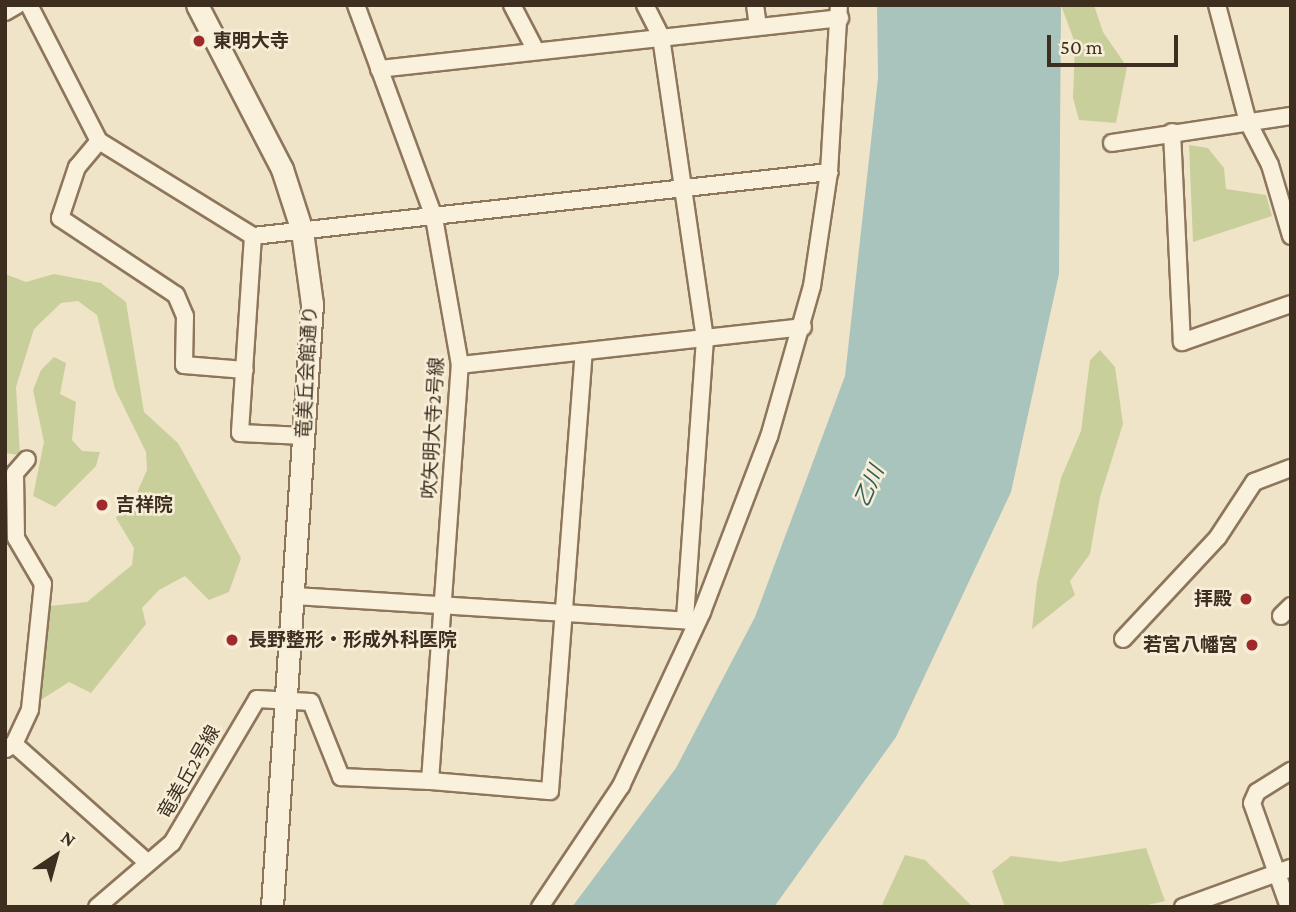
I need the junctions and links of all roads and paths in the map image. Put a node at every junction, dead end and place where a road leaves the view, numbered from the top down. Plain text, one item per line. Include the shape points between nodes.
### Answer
1 (17, 5) edge
2 (29, 5) edge
3 (197, 5) edge
4 (356, 5) edge
5 (512, 5) edge
6 (645, 5) edge
7 (755, 5) edge
8 (1217, 5) edge
9 (5, 12) edge
10 (840, 12) edge
11 (758, 26) junction
12 (661, 37) junction
13 (536, 51) junction
14 (379, 69) junction
15 (1291, 116) edge
16 (1248, 122) junction
17 (1172, 132) junction
18 (99, 141) junction
19 (1112, 143) dead end
20 (829, 172) junction
21 (684, 186) junction
22 (434, 217) junction
23 (302, 231) junction
24 (253, 236) junction
25 (1291, 236) edge
26 (1291, 304) edge
27 (803, 327) junction
28 (705, 339) junction
29 (584, 353) junction
30 (460, 365) junction
31 (245, 370) junction
32 (304, 436) junction
33 (27, 459) dead end
34 (1291, 468) edge
35 (295, 596) junction
36 (442, 606) junction
37 (563, 614) junction
38 (691, 621) junction
39 (1123, 639) dead end
40 (285, 701) junction
41 (10, 747) edge
42 (1291, 771) edge
43 (430, 781) junction
44 (147, 862) junction
45 (1284, 870) edge
46 (97, 907) edge
47 (272, 907) edge
48 (540, 907) edge
49 (1183, 907) edge
50 (1289, 907) edge

1 - 9 street
2 - 18 street
3 - 23 street, 竜美丘会館通り via 282,170
4 - 14 street, 吹矢明大寺2号線
5 - 13 street
6 - 12 street
7 - 11 street
8 - 16 street
10 - 11 street
10 - 20 street
11 - 12 street
12 - 13 street
12 - 21 street
13 - 14 street
14 - 22 street, 吹矢明大寺2号線
15 - 16 street
16 - 17 street
16 - 25 street via 1270,165
17 - 19 street
17 - 26 street via 1182,342
18 - 24 street
18 - 31 street via 77,166 61,218 176,295 185,316 184,365
20 - 21 street
20 - 27 street
21 - 22 street
21 - 28 street
22 - 23 street
22 - 30 street, 吹矢明大寺2号線
23 - 24 street
23 - 32 street, 竜美丘会館通り via 312,304
24 - 31 street
27 - 28 street
27 - 38 street via 746,502
28 - 29 street
28 - 38 street
29 - 30 street
29 - 37 street
30 - 36 street, 吹矢明大寺2号線
31 - 32 street via 240,433
32 - 35 street, 竜美丘会館通り
33 - 41 street via 15,473 16,538 43,583 30,709
34 - 39 street via 1255,482 1218,537
35 - 36 street
35 - 40 street, 竜美丘会館通り
36 - 37 street
36 - 43 street, 吹矢明大寺2号線
37 - 38 street
37 - 43 street via 550,791
38 - 48 street via 621,786
40 - 43 street via 311,702 341,777
40 - 44 street, 竜美丘2号線 via 257,699 172,843
40 - 47 street
41 - 44 street
42 - 45 street via 1257,792 1252,803
44 - 46 street, 竜美丘2号線
45 - 49 street
45 - 50 street

